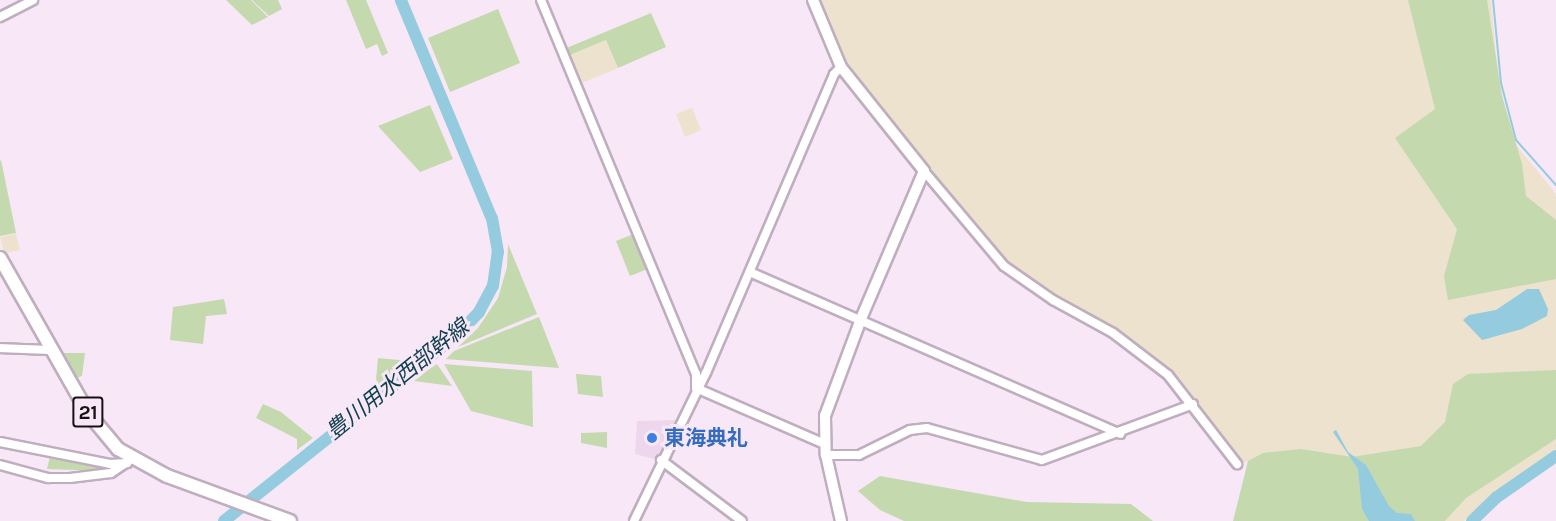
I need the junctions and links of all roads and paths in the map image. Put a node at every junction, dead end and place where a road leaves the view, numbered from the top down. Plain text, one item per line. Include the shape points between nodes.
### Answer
1 (33, 0) edge
2 (541, 0) edge
3 (813, 0) edge
4 (0, 17) edge
5 (841, 68) junction
6 (924, 171) junction
7 (0, 258) edge
8 (752, 273) junction
9 (861, 319) junction
10 (0, 348) edge
11 (52, 350) junction
12 (696, 388) junction
13 (1193, 404) junction
14 (1120, 434) junction
15 (0, 441) edge
16 (826, 449) junction
17 (661, 460) junction
18 (129, 461) junction
19 (1237, 464) dead end
20 (0, 465) edge
21 (290, 521) edge
22 (634, 521) edge
23 (741, 521) edge
24 (841, 521) edge

1 - 4 street
2 - 12 street via 696,374
3 - 5 street
5 - 6 street
5 - 8 street via 834,74
6 - 9 street
6 - 13 street via 1004,266 1053,300 1113,333 1168,375
7 - 11 main road, 21
8 - 9 street
8 - 12 street
9 - 14 street
9 - 16 street via 825,416
10 - 11 street
11 - 18 main road, 21 via 98,428
12 - 16 street
12 - 17 street
13 - 14 street
13 - 19 street
14 - 16 street via 1042,460 927,428 910,430 859,455
15 - 18 street via 55,456
16 - 24 street
17 - 22 street
17 - 23 street
18 - 20 street via 111,472 70,478 48,477
18 - 21 main road, 21

